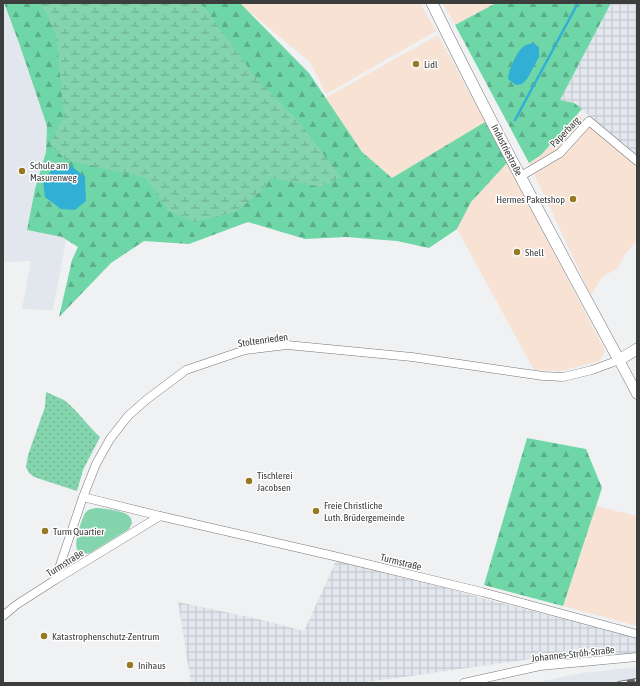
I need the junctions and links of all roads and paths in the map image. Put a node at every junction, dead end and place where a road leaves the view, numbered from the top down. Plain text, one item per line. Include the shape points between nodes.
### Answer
1 (432, 3) edge
2 (637, 161) edge
3 (520, 176) junction
4 (637, 350) edge
5 (619, 360) junction
6 (637, 394) edge
7 (83, 497) junction
8 (160, 516) junction
9 (55, 580) junction
10 (3, 616) edge
11 (637, 634) edge
12 (637, 657) edge
13 (464, 683) edge

1 - 3 main road, Industriestraße
2 - 3 street, Paperbarg via 589,121 560,153
3 - 5 main road, Industriestraße
4 - 5 main road
5 - 6 street
5 - 7 street, Stoltenrieden via 563,377 412,357 287,345 245,350 186,370 128,416 110,439 96,464
7 - 8 street, Turmstraße
7 - 9 street, Stoltenrieden
8 - 9 street, Turmstraße
8 - 11 street, Turmstraße via 475,590
9 - 10 street, Turmstraße
12 - 13 street, Johannes-Ströh-Straße via 540,666

